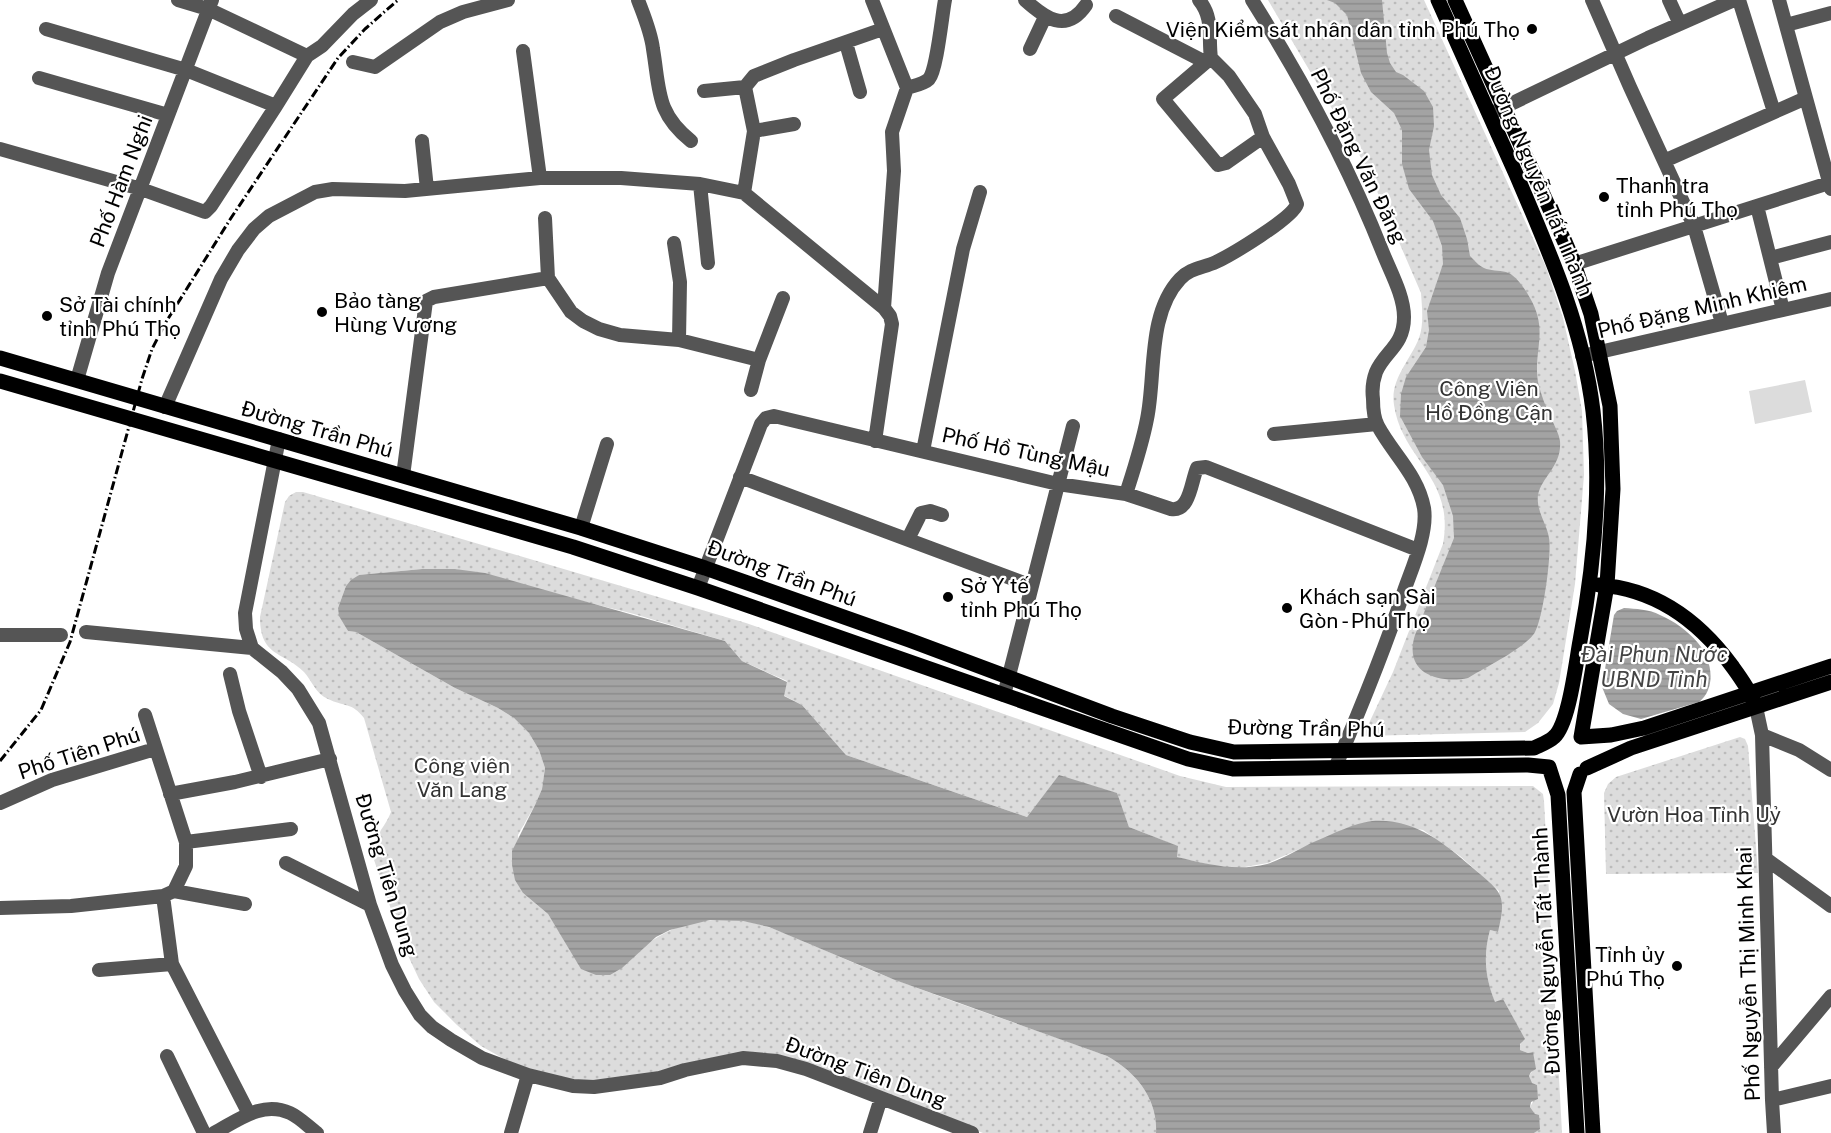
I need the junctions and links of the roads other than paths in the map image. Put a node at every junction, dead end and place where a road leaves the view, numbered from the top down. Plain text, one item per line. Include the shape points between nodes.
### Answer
1 (178, 0) edge
2 (371, 0) edge
3 (508, 0) edge
4 (638, 0) edge
5 (872, 0) edge
6 (945, 0) edge
7 (1025, 0) edge
8 (1199, 0) edge
9 (1252, 0) edge
10 (1438, 0) edge
11 (1455, 0) edge
12 (1592, 0) edge
13 (1669, 0) edge
14 (1779, 0) edge
15 (1732, 1) edge
16 (210, 5) edge
17 (1086, 5) dead end
18 (1831, 14) edge
19 (1116, 16) dead end
20 (1045, 17) junction
21 (1680, 24) junction
22 (1786, 25) junction
23 (46, 29) dead end
24 (883, 29) junction
25 (846, 43) junction
26 (1030, 49) dead end
27 (523, 51) dead end
28 (1615, 54) junction
29 (306, 56) junction
30 (1208, 60) junction
31 (353, 62) dead end
32 (186, 70) junction
33 (39, 78) dead end
34 (745, 87) junction
35 (907, 88) junction
36 (704, 91) dead end
37 (860, 92) dead end
38 (1806, 98) junction
39 (276, 106) junction
40 (1504, 108) junction
41 (1774, 112) junction
42 (1489, 115) junction
43 (168, 116) junction
44 (794, 124) dead end
45 (754, 131) junction
46 (1263, 137) junction
47 (422, 141) dead end
48 (691, 141) dead end
49 (0, 149) edge
50 (1664, 160) junction
51 (540, 178) junction
52 (699, 184) junction
53 (1830, 186) edge
54 (141, 189) junction
55 (427, 189) junction
56 (980, 192) dead end
57 (744, 193) junction
58 (1757, 206) junction
59 (546, 218) dead end
60 (1694, 226) junction
61 (1831, 242) edge
62 (674, 243) dead end
63 (1770, 258) junction
64 (708, 263) dead end
65 (1574, 264) junction
66 (548, 278) junction
67 (783, 297) dead end
68 (1831, 299) edge
69 (884, 308) junction
70 (1783, 310) junction
71 (1722, 324) junction
72 (679, 340) junction
73 (1599, 352) junction
74 (1582, 356) junction
75 (0, 358) edge
76 (759, 360) junction
77 (77, 380) junction
78 (0, 381) edge
79 (751, 390) dead end
80 (165, 407) junction
81 (1377, 424) junction
82 (1073, 426) dead end
83 (1274, 434) dead end
84 (279, 439) junction
85 (875, 441) junction
86 (607, 444) dead end
87 (923, 451) junction
88 (275, 461) junction
89 (403, 476) junction
90 (740, 477) junction
91 (1058, 484) junction
92 (1126, 494) junction
93 (942, 514) dead end
94 (581, 528) junction
95 (908, 538) junction
96 (1418, 550) junction
97 (705, 568) junction
98 (1590, 584) junction
99 (1607, 585) junction
100 (1032, 586) junction
101 (698, 588) junction
102 (86, 632) dead end
103 (0, 635) edge
104 (61, 635) dead end
105 (252, 648) junction
106 (1831, 666) edge
107 (230, 674) dead end
108 (1008, 678) junction
109 (1831, 682) edge
110 (1004, 695) junction
111 (1753, 700) junction
112 (145, 715) dead end
113 (1762, 735) junction
114 (1555, 737) junction
115 (1581, 737) junction
116 (155, 749) junction
117 (1218, 749) junction
118 (1342, 751) junction
119 (330, 759) junction
120 (1215, 765) junction
121 (1549, 767) junction
122 (1335, 768) junction
123 (1831, 770) edge
124 (1583, 771) junction
125 (261, 777) junction
126 (170, 794) junction
127 (0, 803) edge
128 (291, 829) dead end
129 (186, 842) junction
130 (1766, 859) junction
131 (286, 863) dead end
132 (168, 893) junction
133 (245, 904) dead end
134 (370, 905) junction
135 (1831, 906) edge
136 (0, 908) edge
137 (172, 964) junction
138 (99, 970) dead end
139 (1831, 996) edge
140 (167, 1056) dead end
141 (1771, 1067) junction
142 (528, 1075) junction
143 (1831, 1086) edge
144 (881, 1098) junction
145 (1772, 1100) junction
146 (248, 1113) junction
147 (204, 1133) edge
148 (214, 1133) edge
149 (317, 1133) edge
150 (511, 1133) edge
151 (870, 1133) edge
152 (972, 1133) edge
153 (1577, 1133) edge
154 (1593, 1133) edge
155 (1774, 1133) edge

1 - 16 street
2 - 29 street
3 - 31 street via 440,22 375,67
4 - 48 street via 651,37 664,108 670,122
5 - 24 street
6 - 35 street via 931,74 926,81
7 - 20 street
8 - 30 street via 1208,13 1210,25
9 - 81 street, Phố Đặng Văn Đăng via 1296,71 1358,192 1403,307 1402,334 1376,371 1373,399
10 - 42 main road, Đường Nguyễn Tất Thành
11 - 40 main road, Đường Nguyễn Tất Thành
12 - 28 street
13 - 21 street
14 - 22 street
15 - 21 street
15 - 41 street
16 - 29 street
16 - 32 street, Phố Hàm Nghi
17 - 20 street via 1071,20
18 - 22 street
19 - 30 street
20 - 26 street
21 - 28 street
22 - 38 street
23 - 32 street
24 - 25 street
24 - 35 street
25 - 34 street via 754,76
25 - 37 street
27 - 51 street
28 - 40 street
28 - 50 street
29 - 39 street
30 - 46 street via 1229,76 1255,114
30 - 46 street via 1163,99 1218,165
32 - 39 street
32 - 43 street, Phố Hàm Nghi
33 - 43 street
34 - 36 street
34 - 45 street
35 - 69 street via 892,132 894,171
38 - 41 street
38 - 53 street
39 - 54 street via 205,212
40 - 42 street
40 - 65 main road, Đường Nguyễn Tất Thành
41 - 50 street
42 - 74 main road, Đường Nguyễn Tất Thành via 1557,269
43 - 54 street, Phố Hàm Nghi
44 - 45 street
45 - 57 street
46 - 92 street via 1295,197 1295,209 1225,258 1191,270 1176,283 1155,335 1148,419
47 - 55 street
49 - 54 street
50 - 60 street
51 - 52 street via 621,178
51 - 55 street
52 - 57 street
52 - 64 street
53 - 58 street
54 - 77 street, Phố Hàm Nghi via 108,273
55 - 80 street via 315,192 269,216 254,229 221,279
56 - 87 street via 963,249
57 - 69 street
58 - 60 street
58 - 63 street
59 - 66 street
60 - 65 street
60 - 71 street
61 - 63 street
62 - 72 street via 680,282
63 - 70 street
65 - 73 main road, Đường Nguyễn Tất Thành
66 - 72 street via 571,312 599,329
66 - 89 street via 426,301
67 - 76 street
68 - 70 street, Phố Đặng Minh Khiêm
69 - 85 street via 892,324
70 - 71 street, Phố Đặng Minh Khiêm
71 - 73 street, Phố Đặng Minh Khiêm
72 - 76 street
73 - 74 street, Phố Đặng Minh Khiêm
73 - 99 main road, Đường Nguyễn Tất Thành via 1610,406 1612,445
74 - 98 main road, Đường Nguyễn Tất Thành via 1593,409 1597,465
75 - 77 main road, Đường Trần Phú
76 - 79 street
77 - 80 main road, Đường Trần Phú
78 - 88 main road, Đường Trần Phú
80 - 84 main road, Đường Trần Phú
81 - 83 street
81 - 96 street, Phố Đặng Văn Đăng via 1420,494 1424,511
82 - 91 street
84 - 88 street
84 - 89 main road, Đường Trần Phú
85 - 87 street, Phố Hồ Tùng Mậu
85 - 90 street, Phố Hồ Tùng Mậu via 774,416 766,418
86 - 94 street
87 - 91 street, Phố Hồ Tùng Mậu
88 - 101 main road, Đường Trần Phú via 573,547
88 - 105 street via 245,614
89 - 94 main road, Đường Trần Phú
90 - 95 street
90 - 97 street, Phố Hồ Tùng Mậu
91 - 92 street, Phố Hồ Tùng Mậu
91 - 100 street
92 - 96 street, Phố Hồ Tùng Mậu via 1176,510 1184,505 1197,468 1206,467
93 - 95 street via 921,513
94 - 97 main road, Đường Trần Phú
95 - 100 street
96 - 118 street, Phố Đặng Văn Đăng via 1370,687
97 - 101 street, Phố Hồ Tùng Mậu
97 - 108 main road, Đường Trần Phú
98 - 99 main road
98 - 114 main road, Đường Nguyễn Tất Thành via 1568,704
99 - 111 main road via 1650,595 1680,612 1716,645
99 - 115 main road, Đường Nguyễn Tất Thành
100 - 108 street
101 - 110 main road, Đường Trần Phú
102 - 105 street
103 - 104 street
105 - 119 street, Đường Tiên Dung via 298,688 319,723
106 - 111 main road
107 - 125 street
108 - 110 street
108 - 117 main road, Đường Trần Phú
109 - 111 main road
110 - 120 main road, Đường Trần Phú
111 - 113 street, Phố Nguyễn Thị Minh Khai
111 - 115 main road via 1632,731
111 - 124 main road via 1630,748
112 - 116 street
113 - 123 street via 1799,750
113 - 130 street, Phố Nguyễn Thị Minh Khai
114 - 115 main road via 1568,733
114 - 118 main road, Đường Trần Phú via 1531,748
114 - 121 main road via 1546,751
115 - 124 main road via 1590,751
116 - 126 street, Phố Tiên Phú
116 - 127 street, Phố Tiên Phú via 52,780
117 - 118 main road, Đường Trần Phú
117 - 120 main road
118 - 122 street, Phố Đặng Văn Đăng
119 - 125 street
119 - 134 street, Đường Tiên Dung
120 - 122 main road, Đường Trần Phú via 1233,769
121 - 122 main road, Đường Trần Phú
121 - 124 main road via 1563,777
121 - 153 main road, Đường Nguyễn Tất Thành via 1558,795
124 - 154 main road, Đường Nguyễn Tất Thành via 1574,792
125 - 126 street
126 - 129 street, Phố Tiên Phú
128 - 129 street
129 - 132 street, Phố Tiên Phú via 186,866
130 - 135 street
130 - 141 street, Phố Nguyễn Thị Minh Khai
131 - 134 street
132 - 133 street
132 - 136 street via 71,906
132 - 137 street
134 - 142 street, Đường Tiên Dung via 392,965 420,1015 465,1049
137 - 138 street
137 - 146 street
139 - 141 street
140 - 147 street
141 - 145 street, Phố Nguyễn Thị Minh Khai
142 - 144 street, Đường Tiên Dung via 594,1087 660,1078 743,1058 807,1069
142 - 150 street
143 - 145 street
144 - 151 street
144 - 152 street, Đường Tiên Dung
145 - 155 street, Phố Nguyễn Thị Minh Khai
146 - 148 street
146 - 149 street via 267,1109 289,1113

